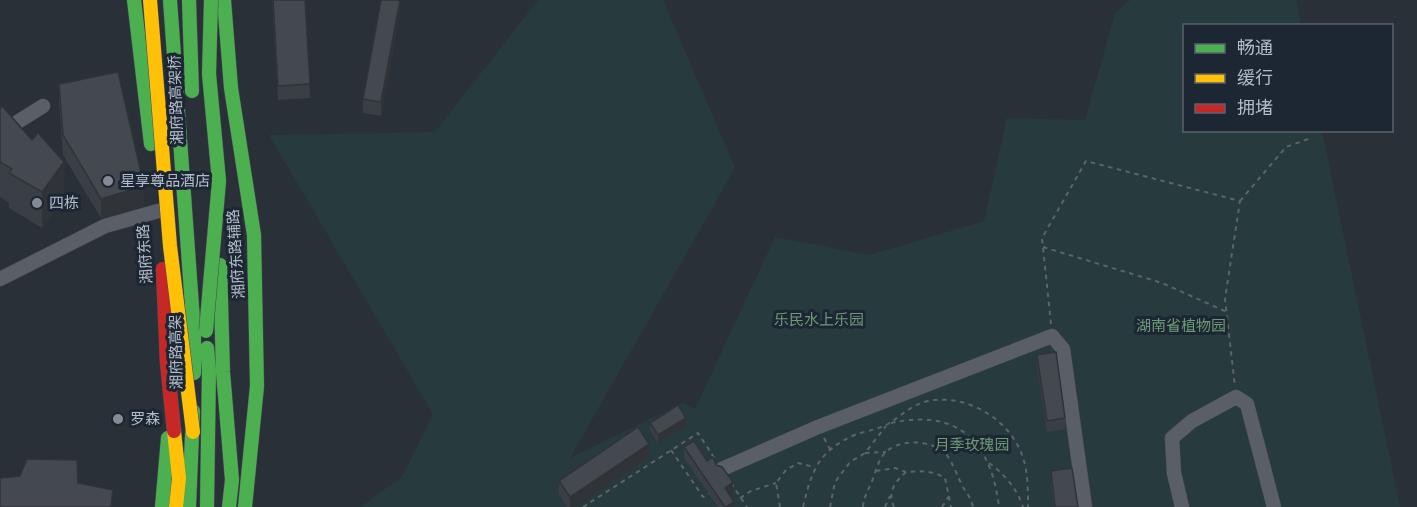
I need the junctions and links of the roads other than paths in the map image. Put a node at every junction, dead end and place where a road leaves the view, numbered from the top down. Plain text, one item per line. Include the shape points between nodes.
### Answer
1 (134, 0) edge
2 (150, 0) edge
3 (160, 0) edge
4 (170, 0) edge
5 (189, 0) edge
6 (197, 0) edge
7 (211, 0) edge
8 (224, 0) edge
9 (192, 102) dead end
10 (43, 106) dead end
11 (193, 125) dead end
12 (0, 133) edge
13 (154, 172) junction
14 (183, 197) joint
15 (197, 200) joint
16 (158, 211) junction
17 (0, 279) edge
18 (206, 331) junction
19 (167, 362) junction
20 (193, 432) junction
21 (722, 469) edge
22 (162, 507) edge
23 (176, 507) edge
24 (189, 507) edge
25 (207, 507) edge
26 (229, 507) edge
27 (245, 507) edge
28 (1085, 507) edge
29 (1182, 507) edge
30 (1274, 507) edge

1 - 13 main road
2 - 20 main road, bridge via 170,246
3 - 13 main road, 湘府东路 via 166,125
4 - 14 main road, 湘府路高架桥
5 - 9 main road, 湘府路高架桥
6 - 26 main road via 209,184 221,276 223,372 232,480
7 - 18 main road, bridge via 209,74 219,181
8 - 27 main road, 湘府东路辅路 via 231,88 254,235 257,386
10 - 12 street
11 - 15 main road, 湘府路高架桥
13 - 16 main road, 湘府东路
14 - 20 main road, 湘府路高架, bridge via 194,334
15 - 18 main road, 湘府路高架, bridge
16 - 17 street via 105,226
16 - 19 main road, 湘府东路
18 - 25 main road, 湘府路高架
19 - 22 main road
19 - 23 main road, 湘府东路 via 180,478
20 - 24 main road, 湘府路高架
21 - 28 street via 818,427 1052,336 1063,349
29 - 30 street via 1174,473 1172,438 1192,421 1236,397 1247,404

